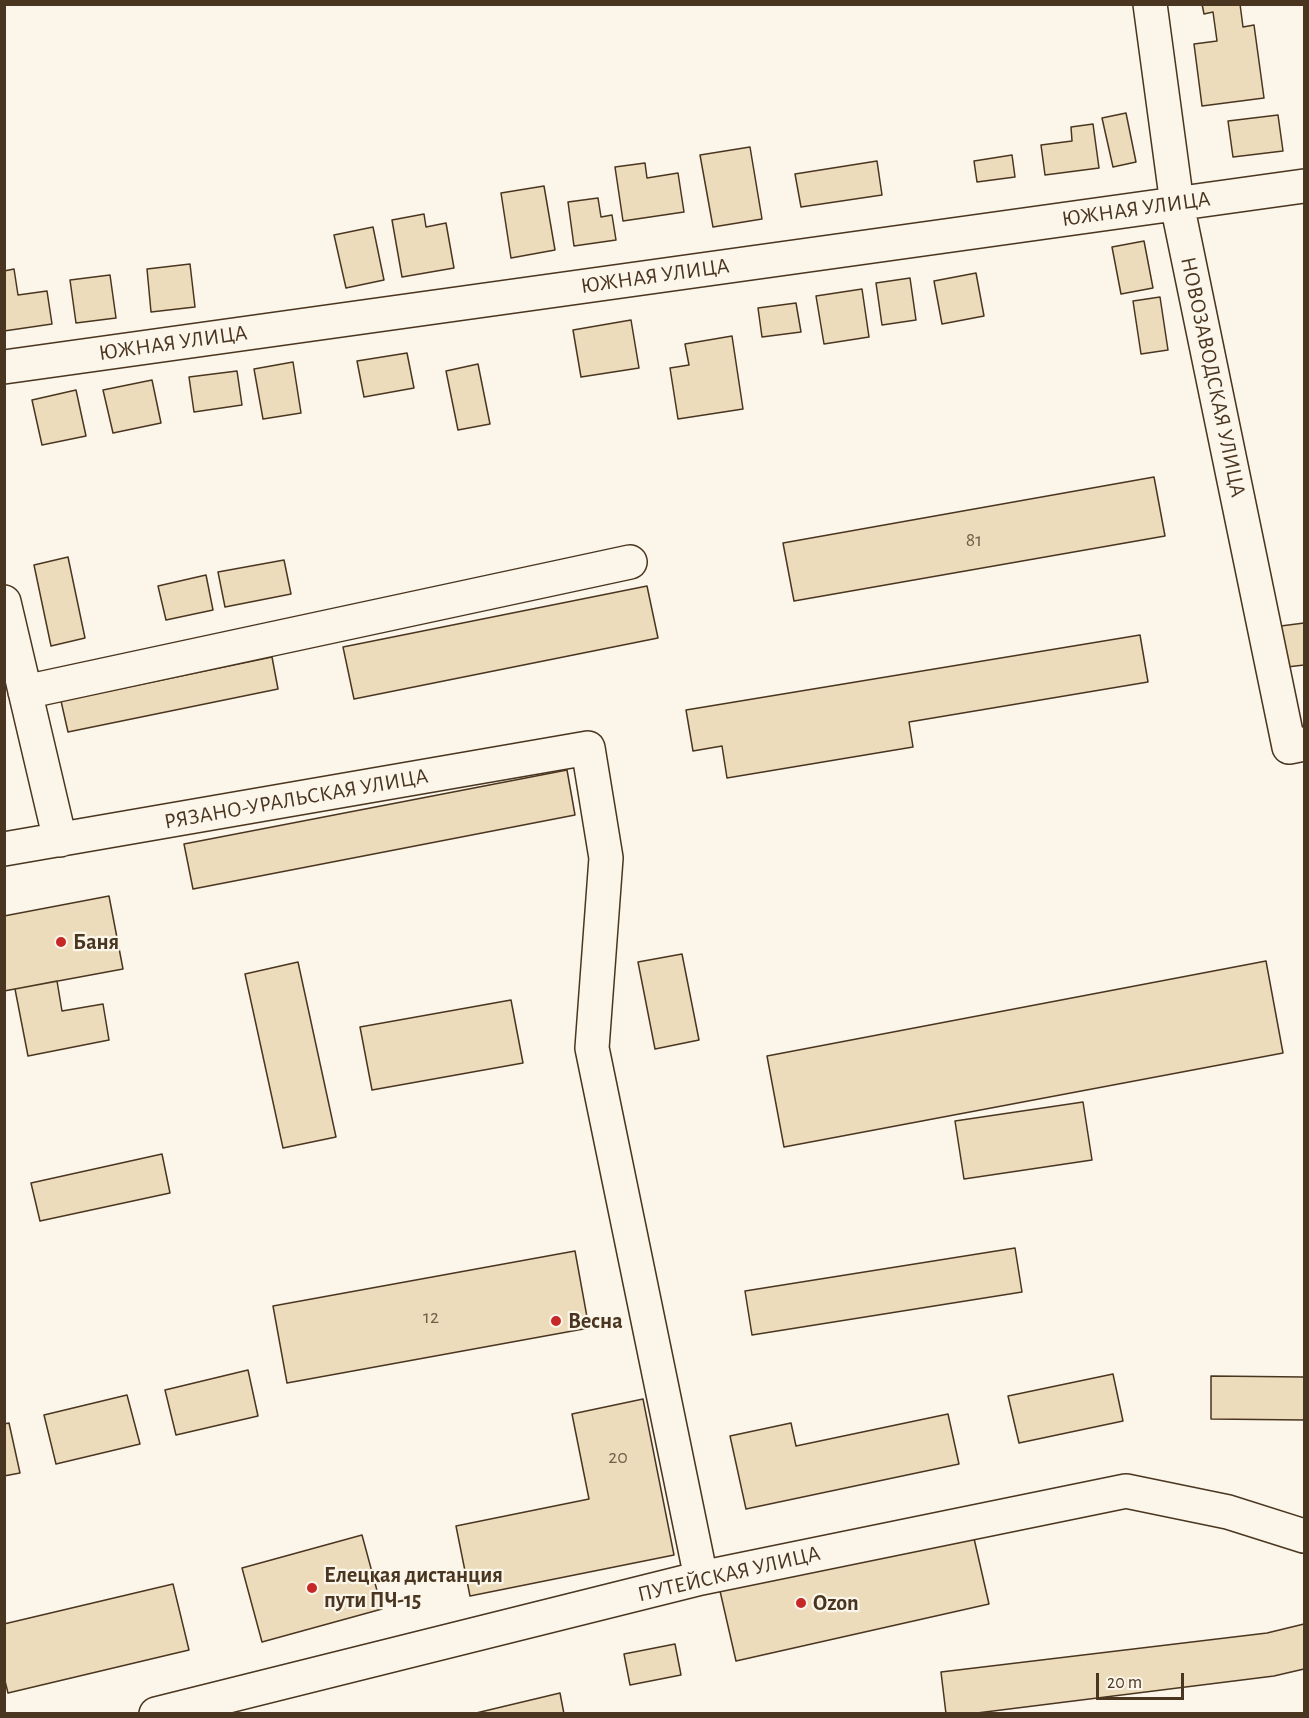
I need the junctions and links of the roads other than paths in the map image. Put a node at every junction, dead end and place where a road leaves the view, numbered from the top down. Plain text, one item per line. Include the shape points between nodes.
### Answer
1 (1150, 4) edge
2 (1305, 186) edge
3 (1177, 204) junction
4 (4, 367) edge
5 (630, 562) dead end
6 (4, 602) edge
7 (25, 692) junction
8 (1297, 745) edge
9 (60, 840) junction
10 (4, 849) edge
11 (1305, 1536) edge
12 (701, 1578) junction
13 (156, 1713) edge

1 - 3 street, НОВОЗАВОДСКАЯ УЛИЦА
2 - 3 street, ЮЖНАЯ УЛИЦА
3 - 4 street, ЮЖНАЯ УЛИЦА
3 - 8 street, НОВОЗАВОДСКАЯ УЛИЦА
5 - 7 street
6 - 7 street
7 - 9 street
9 - 10 street, РЯЗАНО-УРАЛЬСКАЯ УЛИЦА
9 - 12 street, РЯЗАНО-УРАЛЬСКАЯ УЛИЦА via 588,748 606,858 592,1048
11 - 12 street, ПУТЕЙСКАЯ УЛИЦА via 1228,1512 1126,1491
12 - 13 street, ПУТЕЙСКАЯ УЛИЦА

